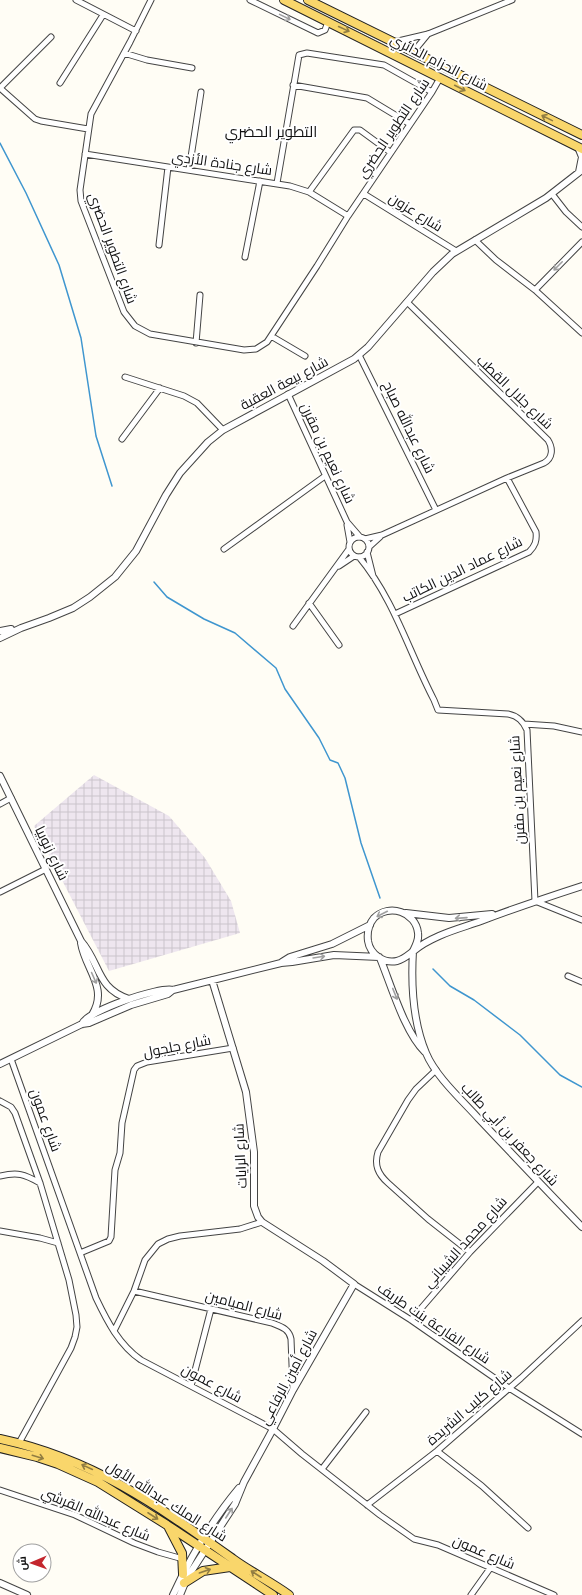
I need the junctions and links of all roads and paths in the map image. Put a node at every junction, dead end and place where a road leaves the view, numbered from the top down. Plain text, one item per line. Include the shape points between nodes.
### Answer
1 (76, 0) edge
2 (151, 0) edge
3 (250, 0) edge
4 (284, 0) edge
5 (308, 0) edge
6 (320, 0) edge
7 (512, 0) edge
8 (332, 12) junction
9 (103, 15) junction
10 (328, 22) junction
11 (136, 31) junction
12 (428, 34) junction
13 (51, 37) dead end
14 (394, 42) junction
15 (414, 51) junction
16 (124, 53) junction
17 (192, 68) dead end
18 (440, 78) junction
19 (60, 83) dead end
20 (293, 85) junction
21 (0, 88) edge
22 (201, 92) dead end
23 (432, 92) junction
24 (410, 124) junction
25 (88, 129) junction
26 (582, 135) edge
27 (580, 148) edge
28 (390, 152) junction
29 (85, 154) junction
30 (168, 167) junction
31 (189, 170) junction
32 (580, 171) edge
33 (260, 181) junction
34 (277, 183) junction
35 (309, 192) junction
36 (364, 194) junction
37 (552, 194) junction
38 (348, 216) junction
39 (582, 227) edge
40 (475, 240) junction
41 (582, 242) edge
42 (159, 244) dead end
43 (456, 251) junction
44 (246, 257) dead end
45 (534, 290) junction
46 (200, 295) dead end
47 (407, 302) junction
48 (582, 333) edge
49 (271, 336) junction
50 (196, 343) junction
51 (359, 354) junction
52 (305, 356) dead end
53 (125, 377) dead end
54 (160, 388) junction
55 (288, 394) junction
56 (223, 430) junction
57 (122, 439) dead end
58 (325, 476) junction
59 (507, 478) junction
60 (436, 510) junction
61 (347, 522) junction
62 (382, 535) junction
63 (362, 538) junction
64 (350, 542) junction
65 (224, 549) dead end
66 (349, 549) junction
67 (368, 550) junction
68 (356, 556) junction
69 (336, 567) junction
70 (374, 578) junction
71 (309, 603) junction
72 (395, 614) junction
73 (293, 626) dead end
74 (21, 628) junction
75 (0, 631) edge
76 (0, 638) edge
77 (339, 645) dead end
78 (524, 724) junction
79 (582, 732) edge
80 (0, 776) edge
81 (11, 798) junction
82 (0, 804) edge
83 (46, 869) junction
84 (582, 886) edge
85 (0, 892) edge
86 (535, 901) junction
87 (402, 912) junction
88 (500, 913) junction
89 (582, 920) edge
90 (370, 925) junction
91 (81, 941) junction
92 (413, 951) junction
93 (379, 958) junction
94 (281, 963) junction
95 (568, 976) dead end
96 (212, 980) junction
97 (582, 982) edge
98 (173, 990) junction
99 (129, 999) junction
100 (92, 1015) junction
101 (82, 1024) junction
102 (233, 1048) junction
103 (426, 1053) junction
104 (11, 1059) junction
105 (0, 1064) edge
106 (436, 1070) junction
107 (0, 1101) edge
108 (0, 1176) edge
109 (538, 1182) junction
110 (40, 1183) junction
111 (262, 1222) junction
112 (582, 1227) edge
113 (0, 1231) edge
114 (58, 1243) junction
115 (80, 1252) junction
116 (470, 1252) junction
117 (354, 1284) junction
118 (134, 1291) junction
119 (211, 1309) junction
120 (411, 1320) junction
121 (582, 1321) edge
122 (114, 1331) junction
123 (191, 1386) junction
124 (509, 1388) junction
125 (292, 1390) junction
126 (366, 1412) dead end
127 (273, 1429) junction
128 (582, 1434) edge
129 (0, 1439) edge
130 (17, 1447) junction
131 (0, 1448) edge
132 (437, 1451) junction
133 (322, 1469) junction
134 (0, 1490) edge
135 (367, 1504) junction
136 (168, 1525) junction
137 (528, 1528) dead end
138 (207, 1541) junction
139 (202, 1548) junction
140 (183, 1559) junction
141 (230, 1567) junction
142 (491, 1567) junction
143 (183, 1574) junction
144 (0, 1583) edge
145 (184, 1583) junction
146 (540, 1592) edge
147 (27, 1595) edge
148 (173, 1595) edge
149 (180, 1595) edge
150 (273, 1595) edge
151 (289, 1595) edge
152 (470, 1595) edge
153 (554, 1595) edge

1 - 9 street
2 - 11 street, شارع التطوير الحضري
3 -> 10 street via 318,33 325,30
4 - 10 main road, شارع الحزام الدائري
5 - 8 main road, شارع الحزام الدائري
6 - 8 street
7 - 12 street
8 - 10 main road
8 - 14 main road, شارع الحزام الدائري
9 - 11 street
9 - 19 street
10 -> 18 main road, شارع الحزام الدائري
11 - 16 street, شارع التطوير الحضري
12 - 14 street
12 - 15 street
13 - 21 street
14 - 15 main road, شارع الحزام الدائري
26 -> 15 main road, شارع الحزام الدائري
16 - 17 street
16 - 25 street, شارع التطوير الحضري via 90,114
18 - 23 street, شارع التطوير الحضري
18 -> 27 main road, شارع الحزام الدائري
20 - 23 street via 298,58 307,53 384,65
20 - 24 street via 367,98
20 - 34 street
21 - 25 street via 35,119
22 - 31 street
23 - 24 street, شارع التطوير الحضري
24 - 28 street, شارع التطوير الحضري
25 - 29 street, شارع التطوير الحضري
27 - 32 street, شارع بيعة العقبة
28 - 35 street via 360,130 354,130
28 - 36 street, شارع التطوير الحضري
29 - 30 street, شارع جنادة الأزدي
29 - 50 street, شارع التطوير الحضري via 81,201 124,312 136,326 150,334
30 - 31 street, شارع جنادة الأزدي
30 - 42 street
31 - 33 street, شارع جنادة الأزدي
32 - 37 street, شارع بيعة العقبة
33 - 34 street, شارع جنادة الأزدي
33 - 44 street
34 - 35 street, شارع جنادة الأزدي
35 - 38 street, شارع جنادة الأزدي
36 - 38 street, شارع التطوير الحضري
36 - 43 street, شارع عزون
37 - 39 street via 559,205
37 - 40 street, شارع بيعة العقبة
38 - 49 street, شارع التطوير الحضري
40 - 43 street, شارع بيعة العقبة
40 - 45 street
41 -> 45 street
43 - 47 street, شارع بيعة العقبة via 433,272
45 - 48 street
46 - 50 street
47 - 51 street, شارع بيعة العقبة via 373,342
47 - 59 street, شارع جلال القطب via 550,444 552,451 548,461
49 - 50 street, شارع التطوير الحضري via 261,346 250,350
49 - 52 street
51 - 55 street, شارع بيعة العقبة
51 - 60 street, شارع عبدالله صباح
53 - 54 street
54 - 56 street via 197,403
54 - 57 street
55 - 56 street, شارع بيعة العقبة
55 - 58 street, شارع نعيم بن مقرن
56 - 74 street, شارع بيعة العقبة via 208,442 176,478 136,551 115,577 73,608
58 - 61 street, شارع نعيم بن مقرن
58 - 65 street
59 - 60 street, شارع جلال القطب
59 - 72 street, شارع عماد الدين الكاتب via 536,532 537,538 533,548
60 - 62 street, شارع جلال القطب
61 - 63 street, شارع نعيم بن مقرن
61 - 64 street, شارع نعيم بن مقرن
62 - 63 street, شارع جلال القطب
62 - 67 street, شارع جلال القطب
63 - 64 street via 354,538
63 - 67 street
64 - 66 street
66 - 68 street
66 - 69 street
67 - 68 street via 363,556
67 - 70 street, شارع نعيم بن مقرن
68 - 69 street
68 - 70 street, شارع نعيم بن مقرن
69 - 71 street
70 - 72 street, شارع نعيم بن مقرن
71 - 73 street
71 - 77 street
72 - 78 street, شارع نعيم بن مقرن via 438,710 508,714 515,716
74 - 75 street, شارع بيعة العقبة
74 - 76 street, شارع بيعة العقبة
78 - 79 street via 554,726
78 - 86 street, شارع نعيم بن مقرن via 527,730
80 - 81 street, شارع زنوبيا
81 - 82 street
81 - 83 street, شارع زنوبيا
83 - 85 street
83 - 91 street, شارع زنوبيا
84 - 86 street
86 - 88 street
86 - 89 street
88 -> 87 street via 433,918
87 -> 90 street via 395,910 380,914
87 - 92 street via 410,917 418,933
88 - 92 street via 439,936
90 - 93 street via 367,933 368,943
90 - 94 street via 332,944 290,957
91 - 99 street, شارع زنوبيا via 106,985
91 -> 100 street, شارع زنوبيا via 84,956 98,989 98,1002
92 - 93 street via 398,961
92 - 103 street, شارع جعفر بن أبي طالب via 414,1002
94 -> 93 street via 334,955
93 -> 103 street, شارع جعفر بن أبي طالب via 409,1031
94 - 96 street
95 - 97 street
96 - 98 street
96 - 102 street, شارع الرايات
98 - 99 street
98 - 101 street
99 - 100 street
100 - 101 street
101 - 104 street
102 - 111 street, شارع الرايات via 246,1092 254,1152 254,1206
102 - 115 street, شارع جلجول via 147,1062 138,1066 132,1075 122,1123 120,1153 115,1170 111,1237 109,1241
103 - 106 street, شارع جعفر بن أبي طالب
104 - 105 street
104 - 115 street, شارع عمون
106 - 109 street, شارع جعفر بن أبي طالب
106 - 116 street via 416,1089 402,1108 378,1152 377,1168 381,1177
107 - 110 street via 11,1107 15,1113
108 - 110 street via 18,1173
109 - 112 street, شارع جعفر بن أبي طالب
109 - 116 street, شارع محمد الشيباني
110 - 114 street
111 - 117 street
111 - 118 street via 240,1229 180,1236 163,1242 154,1248 145,1260
113 - 114 street
114 - 130 street via 76,1315 75,1337
115 - 122 street, شارع عمون via 96,1298
116 - 120 street, شارع محمد الشيباني
117 - 120 street, شارع الفارعة بنت طريف
117 - 125 street, شارع أمين الرفاعي
118 - 119 street, شارع الميامين
118 - 122 street
119 - 123 street
119 - 125 street, شارع الميامين via 285,1328 290,1333 292,1347
120 - 124 street, شارع الفارعة بنت طريف
121 - 124 street, شارع كليب الشريدة
122 - 123 street, شارع عمون via 134,1355
123 - 127 street, شارع عمون
124 - 128 street, شارع الفارعة بنت طريف
124 - 132 street, شارع كليب الشريدة
125 - 127 street, شارع أمين الرفاعي
126 - 133 street
127 - 133 street, شارع عمون
127 - 138 street, شارع أمين الرفاعي via 235,1504
129 - 130 main road, شارع الملك عبدالله الأول
130 - 131 main road, شارع الملك عبدالله الأول
130 -> 136 main road, شارع الملك عبدالله الأول via 78,1472
138 -> 130 main road, شارع الملك عبدالله الأول via 174,1517 102,1474 62,1456
132 - 135 street, شارع كليب الشريدة
132 - 137 street via 482,1486
133 - 135 street, شارع عمون
134 - 140 street, شارع عبدالله القرشي via 75,1515 134,1543
135 - 142 street, شارع عمون via 414,1539 438,1545
136 - 139 main road, شارع الملك عبدالله الأول
136 - 140 main road via 180,1547
138 - 139 street, شارع أمين الرفاعي
151 -> 138 main road, شارع الملك عبدالله الأول
139 - 141 main road, شارع الملك عبدالله الأول
139 - 143 street
139 - 145 street
140 - 143 main road
145 -> 141 main road via 203,1571
141 - 150 main road, شارع الملك عبدالله الأول
142 - 146 street, شارع عمون
142 - 152 street
143 - 148 street
144 - 147 street
145 - 149 street
146 - 153 street, شارع عمون

